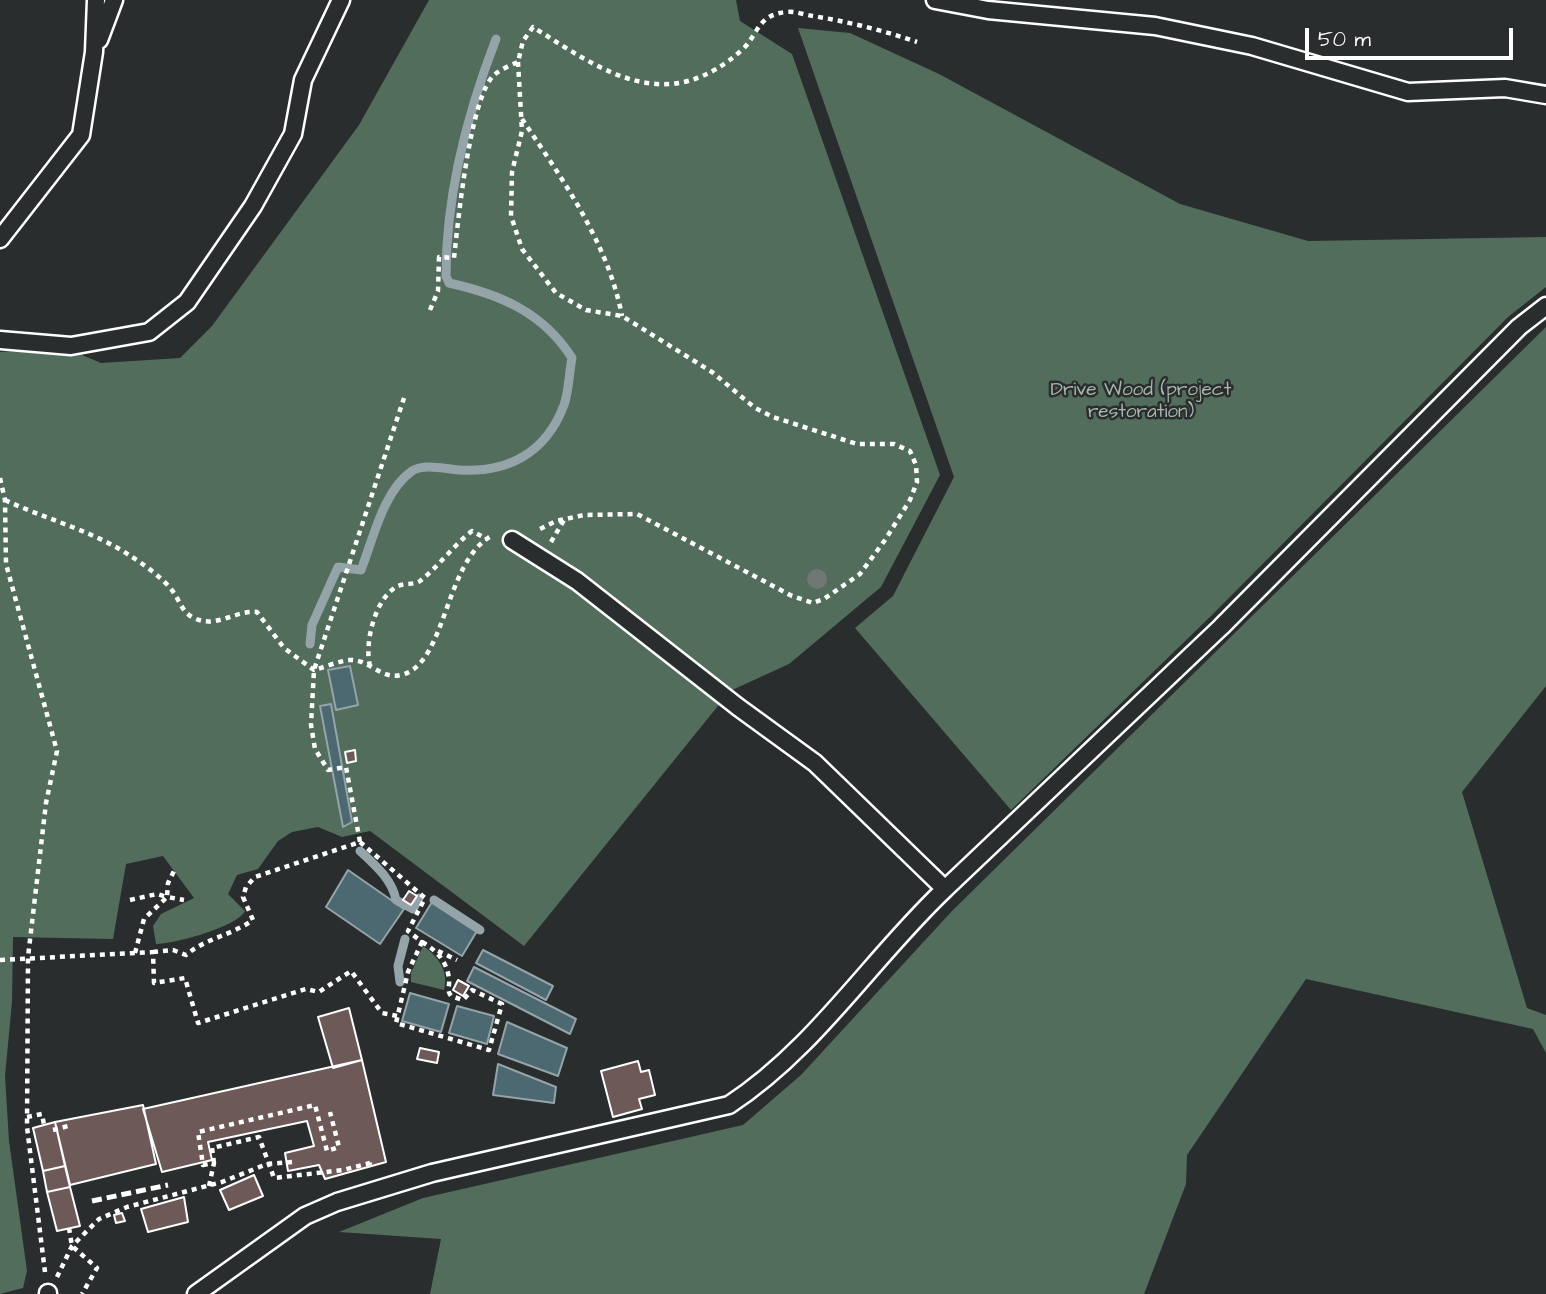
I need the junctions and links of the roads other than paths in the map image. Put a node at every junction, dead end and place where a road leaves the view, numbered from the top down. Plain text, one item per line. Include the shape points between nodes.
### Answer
1 (96, 0) edge
2 (114, 0) edge
3 (341, 0) edge
4 (935, 0) edge
5 (94, 52) junction
6 (1546, 95) edge
7 (0, 239) edge
8 (1546, 306) edge
9 (0, 340) edge
10 (512, 540) road end
11 (945, 889) junction
12 (196, 1294) edge

1 - 5 lane
2 - 5 lane
3 - 9 lane via 303,80 293,134 253,206 187,302 149,332 71,346
4 - 6 lane via 988,10 1155,26 1252,47 1408,92 1505,88
5 - 7 lane via 81,135
8 - 11 lane
10 - 11 lane via 577,581 815,764
11 - 12 lane via 799,1049 766,1081 729,1105 432,1172 337,1202 305,1216

